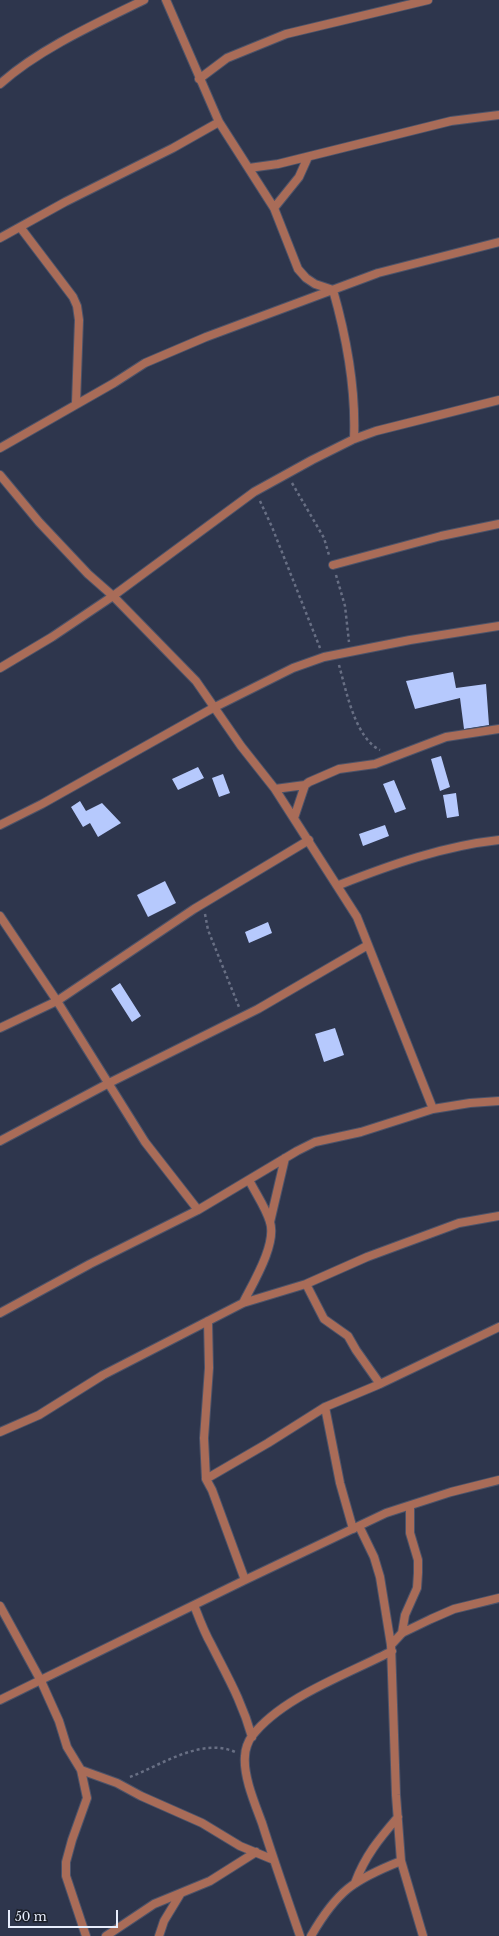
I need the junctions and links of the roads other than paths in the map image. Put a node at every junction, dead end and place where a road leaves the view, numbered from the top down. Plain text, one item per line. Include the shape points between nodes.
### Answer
1 (144, 0) edge
2 (166, 0) edge
3 (428, 0) edge
4 (199, 79) junction
5 (0, 84) edge
6 (499, 115) edge
7 (219, 122) junction
8 (308, 157) junction
9 (248, 168) junction
10 (274, 208) junction
11 (20, 227) junction
12 (0, 238) edge
13 (499, 242) edge
14 (333, 290) junction
15 (499, 400) edge
16 (76, 403) junction
17 (354, 439) junction
18 (0, 448) edge
19 (0, 474) edge
20 (499, 524) edge
21 (333, 565) dead end
22 (113, 596) junction
23 (499, 626) edge
24 (0, 668) edge
25 (213, 708) junction
26 (499, 730) edge
27 (305, 785) junction
28 (275, 789) junction
29 (294, 818) junction
30 (0, 825) edge
31 (309, 840) junction
32 (499, 840) edge
33 (338, 885) junction
34 (0, 916) edge
35 (368, 945) junction
36 (57, 1001) junction
37 (0, 1028) edge
38 (109, 1083) junction
39 (499, 1101) edge
40 (433, 1109) junction
41 (0, 1140) edge
42 (285, 1158) junction
43 (249, 1180) junction
44 (198, 1210) junction
45 (499, 1216) edge
46 (270, 1222) junction
47 (306, 1284) junction
48 (243, 1303) junction
49 (0, 1313) edge
50 (208, 1321) junction
51 (499, 1327) edge
52 (380, 1384) junction
53 (325, 1407) junction
54 (0, 1432) edge
55 (206, 1479) junction
56 (499, 1480) edge
57 (410, 1507) junction
58 (356, 1527) junction
59 (245, 1580) junction
60 (499, 1598) edge
61 (194, 1605) junction
62 (0, 1606) edge
63 (402, 1633) junction
64 (391, 1648) junction
65 (41, 1681) junction
66 (0, 1700) edge
67 (252, 1737) junction
68 (81, 1770) junction
69 (398, 1817) junction
70 (256, 1852) junction
71 (274, 1860) junction
72 (401, 1861) junction
73 (354, 1882) junction
74 (181, 1893) junction
75 (86, 1936) edge
76 (106, 1936) edge
77 (159, 1936) edge
78 (300, 1936) edge
79 (311, 1936) edge
80 (423, 1936) edge

1 - 5 street via 79,32 12,73
2 - 4 street
3 - 4 street via 286,34 227,58
4 - 7 street
6 - 8 street via 451,121
7 - 9 street
7 - 11 street
8 - 9 street
8 - 10 street via 300,177
9 - 10 street
10 - 14 street via 298,269 316,284
11 - 12 street
11 - 16 street via 73,297 77,306 79,320
13 - 14 street via 378,273
14 - 16 street via 304,299 146,362
14 - 17 street via 354,386
15 - 17 street via 376,431
16 - 18 street
17 - 22 street via 254,492
19 - 22 street via 82,569
20 - 21 street via 441,536
22 - 24 street
22 - 25 street via 196,681
23 - 25 street via 324,657 293,668
25 - 28 street
25 - 30 street
26 - 27 street via 446,737 375,764 339,770
27 - 28 street
27 - 29 street
28 - 29 street
29 - 31 street
31 - 33 street
31 - 36 street via 204,904
32 - 33 street via 435,852
33 - 35 street via 357,917
34 - 36 street
35 - 38 street via 243,1016
35 - 40 street
36 - 37 street
36 - 38 street
38 - 41 street
38 - 44 street via 145,1142
39 - 40 street via 470,1102
40 - 42 street via 361,1132 315,1142
42 - 43 street
42 - 46 street
43 - 44 street
43 - 46 street
44 - 49 street
45 - 47 street via 459,1223
46 - 48 street via 269,1244
47 - 48 street
47 - 52 street via 324,1320 348,1336
48 - 50 street
50 - 54 street via 104,1375 39,1415
50 - 55 street via 209,1368 204,1438
51 - 52 street
52 - 53 street
53 - 55 street via 268,1444
53 - 58 street via 340,1483
55 - 59 street
56 - 57 street via 451,1492
57 - 58 street via 386,1513
57 - 63 street via 410,1533 418,1560 418,1573 417,1588 405,1615
58 - 59 street
58 - 64 street via 374,1557 380,1577
59 - 61 street
60 - 63 street via 454,1609
61 - 65 street
61 - 67 street via 210,1644 226,1670 243,1707
62 - 65 street
63 - 64 street
64 - 67 street via 290,1703
64 - 69 street
65 - 66 street
65 - 68 street via 59,1721 67,1747
67 - 71 street via 245,1756 246,1772
68 - 70 street via 117,1783
68 - 75 street via 87,1798 66,1862 66,1876
69 - 72 street
69 - 73 street via 371,1849
70 - 71 street
70 - 74 street via 210,1881
71 - 78 street
72 - 73 street
72 - 80 street
73 - 79 street via 337,1897
74 - 76 street via 154,1904
74 - 77 street via 164,1921

